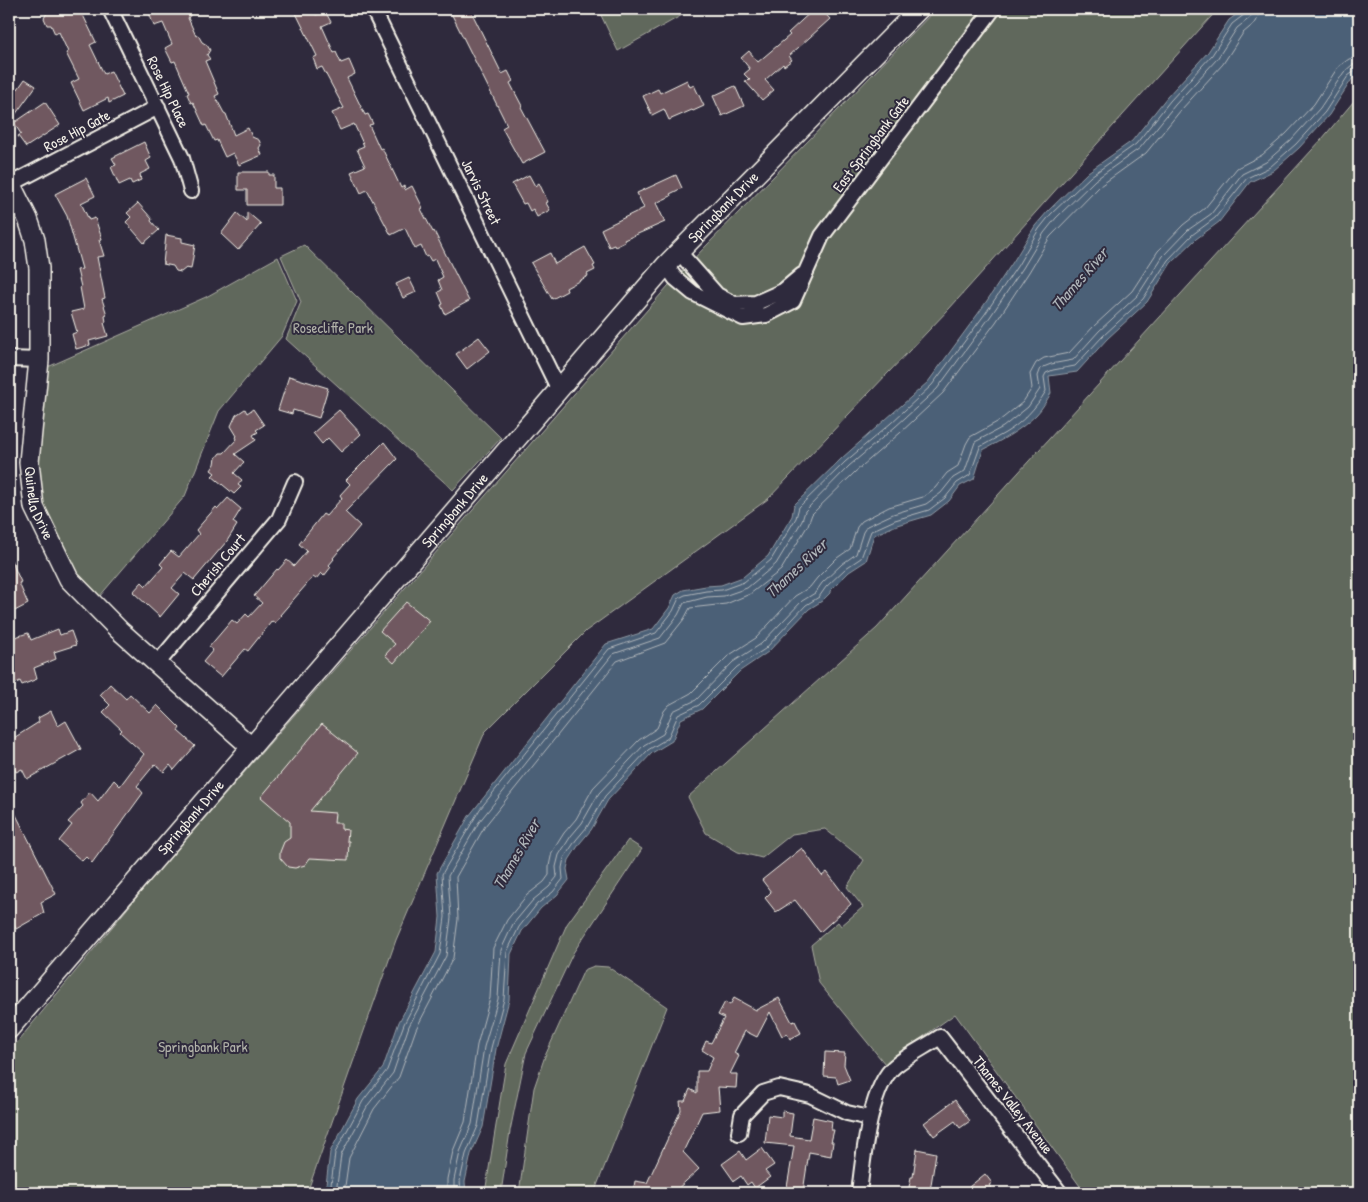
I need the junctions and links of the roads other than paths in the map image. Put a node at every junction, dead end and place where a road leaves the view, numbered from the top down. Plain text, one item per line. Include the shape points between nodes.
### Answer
1 (110, 9) edge
2 (373, 9) edge
3 (919, 9) edge
4 (993, 9) edge
5 (158, 107) junction
6 (10, 182) edge
7 (191, 191) dead end
8 (672, 259) junction
9 (807, 271) junction
10 (9, 359) edge
11 (39, 360) junction
12 (559, 390) junction
13 (295, 482) dead end
14 (157, 664) junction
15 (251, 747) junction
16 (9, 1029) edge
17 (870, 1118) junction
18 (739, 1133) dead end
19 (859, 1193) edge
20 (1060, 1193) edge

1 - 5 street, Rose Hip Place
2 - 12 street, Jarvis Street
3 - 8 main road, Springbank Drive
4 - 9 street, East Springbank Gate via 822,236
5 - 6 street, Rose Hip Gate
5 - 7 street, Rose Hip Place via 182,158
6 - 11 main road, Quinella Drive via 35,240 39,268
8 - 9 street, East Springbank Gate via 717,295 734,304 756,303 783,291
8 - 9 street, East Springbank Gate via 675,278 693,293 743,318 766,315 793,301
8 - 12 main road, Springbank Drive
10 - 11 street
11 - 14 main road, Quinella Drive via 28,462 34,507 69,579
12 - 15 main road, Springbank Drive
13 - 14 street, Cherish Court via 279,519
14 - 15 main road, Quinella Drive
15 - 16 main road, Springbank Drive
17 - 18 street via 847,1112 810,1095 779,1088 763,1093 742,1115
17 - 19 street
17 - 20 street, Thames Valley Avenue via 884,1078 894,1066 940,1037

